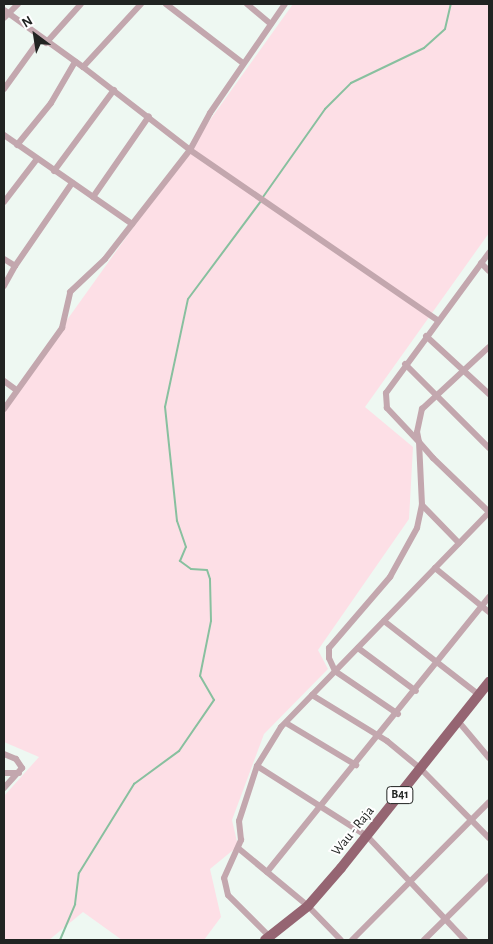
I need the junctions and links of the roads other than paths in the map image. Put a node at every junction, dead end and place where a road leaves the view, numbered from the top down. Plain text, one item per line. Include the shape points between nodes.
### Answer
1 (18, 4) edge
2 (81, 4) edge
3 (141, 4) edge
4 (166, 4) edge
5 (247, 4) edge
6 (285, 4) edge
7 (5, 14) edge
8 (271, 24) junction
9 (43, 41) junction
10 (75, 62) junction
11 (243, 63) junction
12 (83, 67) junction
13 (4, 90) edge
14 (114, 90) junction
15 (149, 116) junction
16 (4, 135) edge
17 (17, 145) junction
18 (190, 150) junction
19 (37, 159) junction
20 (54, 171) junction
21 (72, 183) junction
22 (93, 198) junction
23 (4, 202) edge
24 (132, 224) junction
25 (489, 252) edge
26 (4, 259) edge
27 (481, 263) junction
28 (15, 266) junction
29 (489, 270) edge
30 (4, 286) edge
31 (437, 320) junction
32 (426, 336) junction
33 (489, 347) edge
34 (405, 364) junction
35 (463, 370) junction
36 (4, 381) edge
37 (16, 390) junction
38 (489, 394) edge
39 (436, 396) junction
40 (4, 409) edge
41 (419, 442) junction
42 (489, 448) edge
43 (422, 505) junction
44 (489, 512) edge
45 (459, 543) junction
46 (435, 568) junction
47 (489, 597) edge
48 (482, 606) junction
49 (489, 612) edge
50 (384, 621) junction
51 (358, 648) junction
52 (438, 663) junction
53 (335, 671) junction
54 (489, 685) edge
55 (416, 691) junction
56 (312, 695) junction
57 (478, 695) junction
58 (398, 714) junction
59 (458, 721) junction
60 (286, 723) junction
61 (379, 737) junction
62 (4, 754) edge
63 (489, 758) edge
64 (356, 765) junction
65 (257, 766) junction
66 (421, 769) junction
67 (4, 773) edge
68 (19, 773) junction
69 (4, 788) edge
70 (489, 802) edge
71 (322, 806) junction
72 (472, 819) junction
73 (367, 836) junction
74 (489, 838) edge
75 (238, 848) junction
76 (268, 872) junction
77 (489, 876) edge
78 (409, 880) junction
79 (308, 906) junction
80 (446, 919) junction
81 (268, 938) edge
82 (341, 940) edge
83 (352, 940) edge
84 (424, 940) edge
85 (465, 940) edge

1 - 7 street
2 - 9 street
3 - 12 street
4 - 11 street
5 - 8 street
6 - 8 street
7 - 9 street
8 - 11 street
9 - 10 street
9 - 13 street
10 - 12 street
10 - 17 street via 51,103
11 - 18 street
12 - 14 street
14 - 15 street
14 - 20 street
15 - 18 street
15 - 22 street
16 - 17 street
17 - 19 street
18 - 24 street
18 - 31 street
19 - 20 street
19 - 23 street
20 - 21 street
21 - 22 street
21 - 28 street
22 - 24 street
24 - 37 street via 105,259 70,292 62,328
25 - 27 street
26 - 28 street
27 - 29 street
27 - 31 street
28 - 30 street
31 - 32 street
32 - 34 street
32 - 35 street
33 - 35 street
34 - 39 street
34 - 41 street via 390,385 384,401
35 - 38 street
35 - 39 street
36 - 37 street
37 - 40 street
39 - 41 street via 422,409 418,420
39 - 42 street
41 - 43 street
41 - 44 street
43 - 45 street
43 - 53 street via 417,528 390,577 331,643 329,658
44 - 45 street
45 - 46 street
46 - 48 street
46 - 50 street
47 - 48 street
48 - 49 street
48 - 52 street
50 - 51 street
50 - 52 street
51 - 53 street
51 - 55 street
52 - 55 street
52 - 57 street
53 - 56 street
53 - 58 street
54 - 57 main road, Wau - Raja / B41
55 - 58 street
56 - 60 street
56 - 61 street
57 - 59 main road, Wau - Raja / B41
58 - 61 street
59 - 63 street
59 - 66 main road, Wau - Raja / B41
60 - 64 street
60 - 65 street
61 - 64 street
61 - 66 street
62 - 68 street via 19,762 22,768
64 - 71 street
65 - 71 street
65 - 75 street via 239,821
66 - 72 street
66 - 73 main road, Wau - Raja / B41
67 - 68 street
68 - 69 street
70 - 72 street
71 - 73 street
71 - 76 street
72 - 74 street
72 - 78 street
73 - 78 street
73 - 79 main road, Wau - Raja / B41
75 - 76 street
75 - 81 street via 223,873 228,895
76 - 79 street
77 - 80 street
78 - 80 street
78 - 83 street
79 - 81 main road, Wau - Raja / B41
79 - 82 street
80 - 84 street
80 - 85 street

